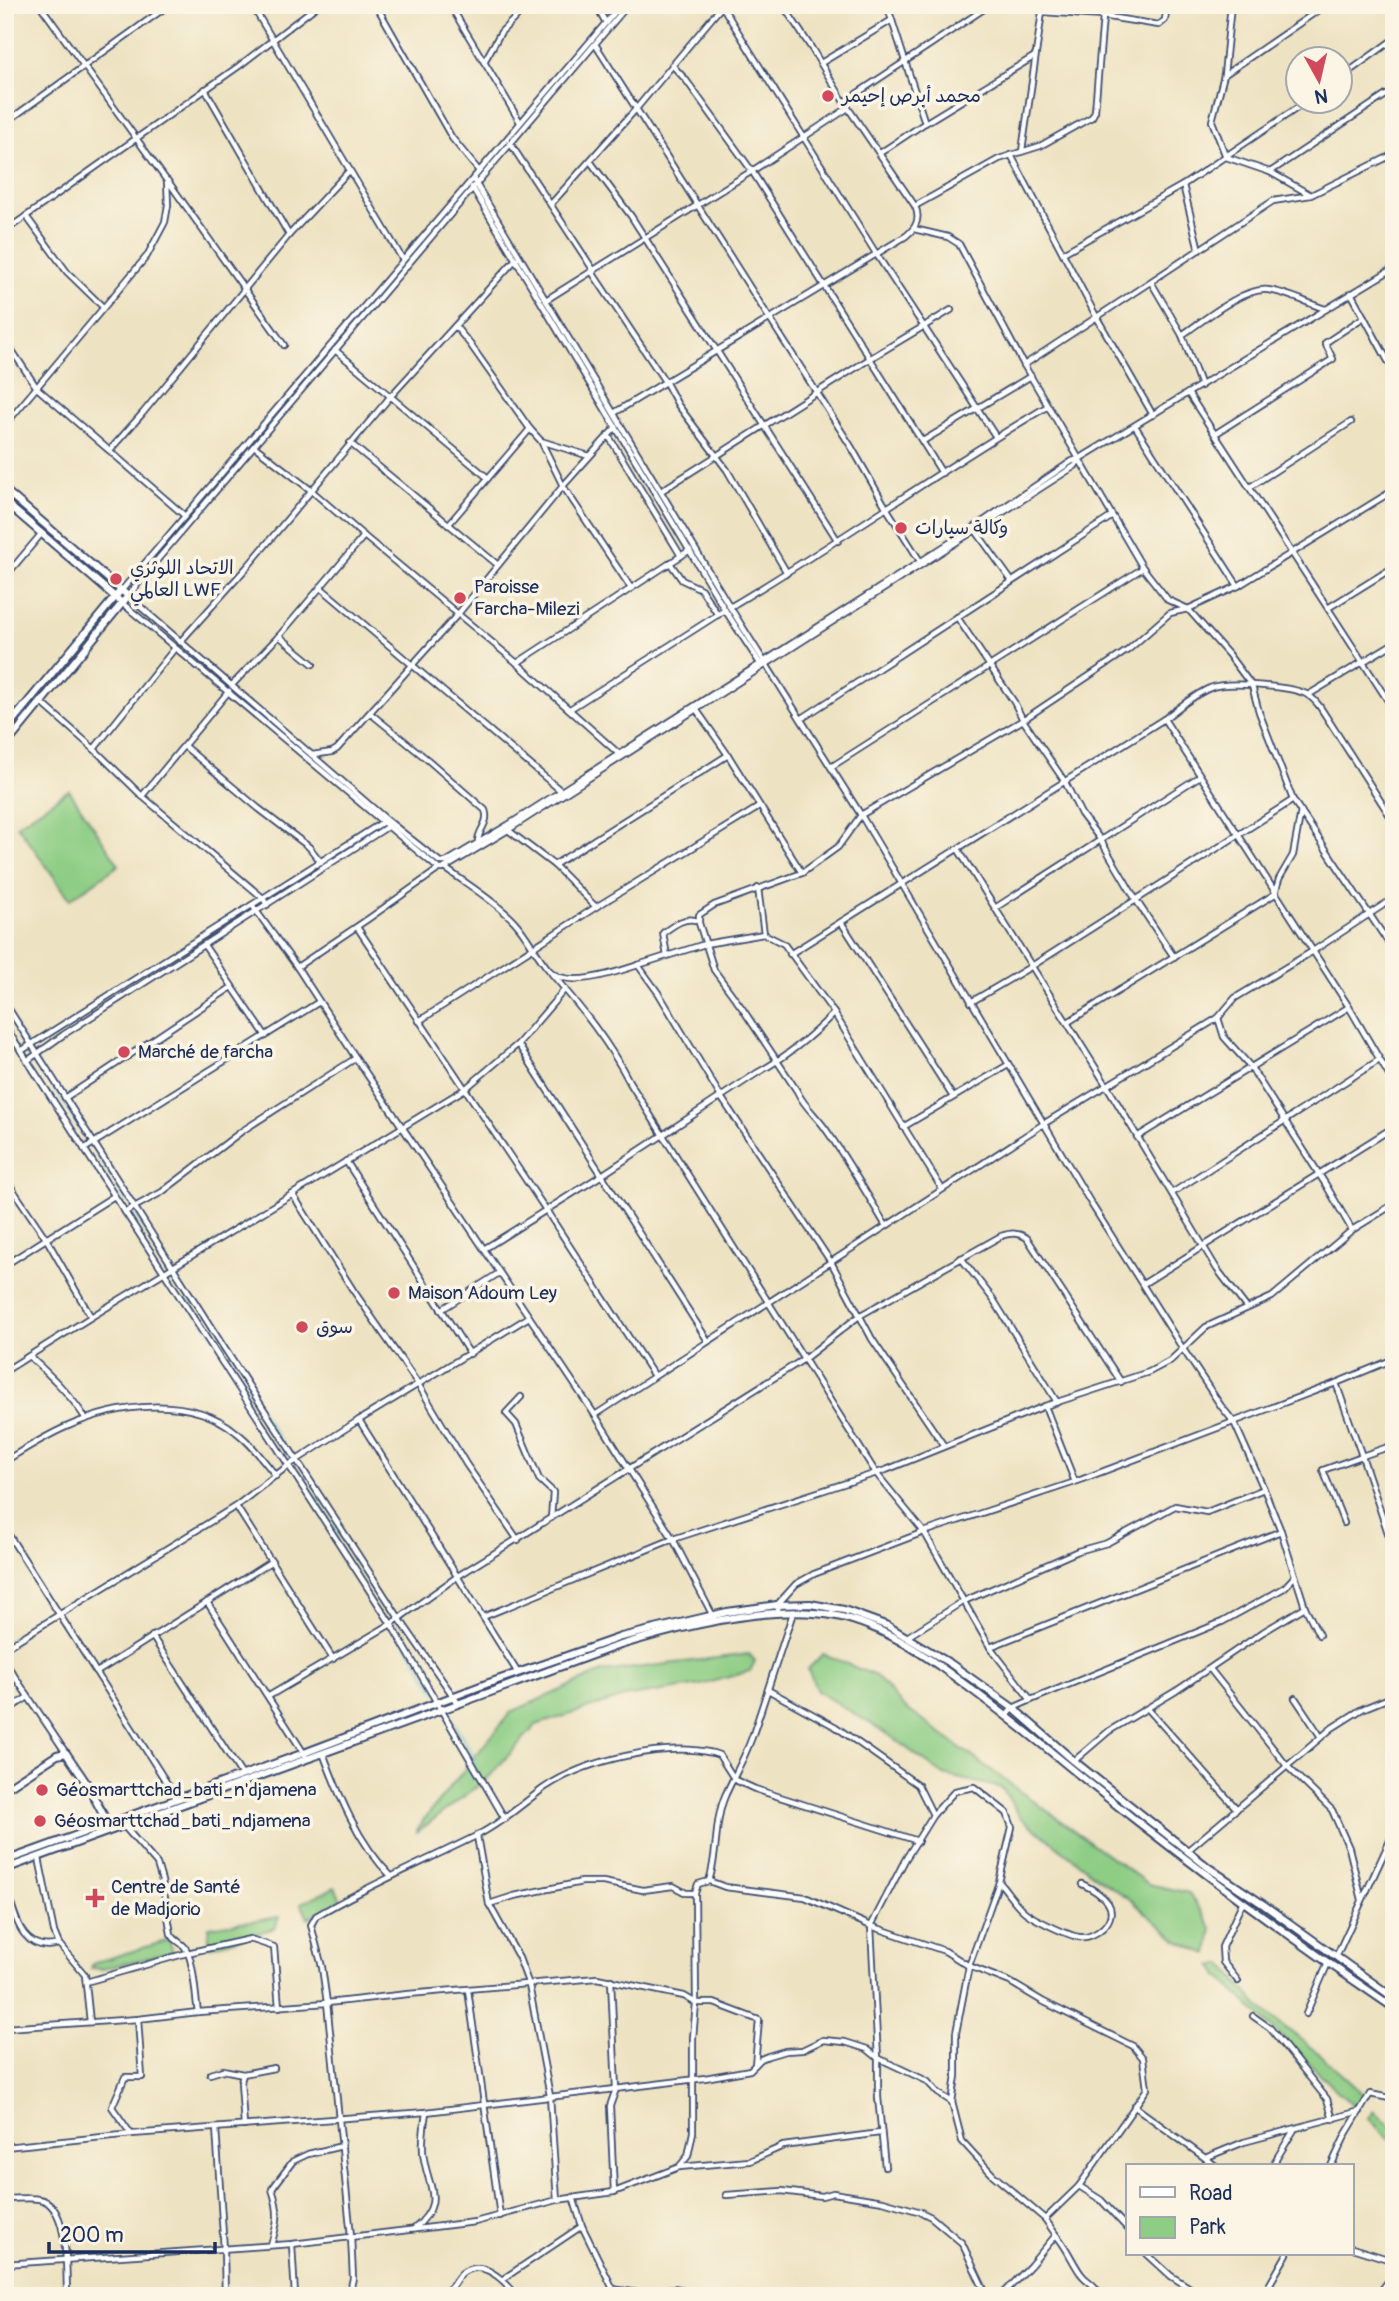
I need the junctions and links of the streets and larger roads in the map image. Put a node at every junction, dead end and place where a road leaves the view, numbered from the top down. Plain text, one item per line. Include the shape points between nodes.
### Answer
1 (10, 5) edge
2 (40, 5) edge
3 (169, 5) edge
4 (252, 5) edge
5 (318, 5) edge
6 (376, 5) edge
7 (450, 5) edge
8 (515, 5) edge
9 (525, 5) edge
10 (596, 5) edge
11 (621, 5) edge
12 (628, 5) edge
13 (783, 5) edge
14 (796, 5) edge
15 (887, 5) edge
16 (990, 5) edge
17 (1104, 5) edge
18 (1167, 5) edge
19 (1231, 5) edge
20 (1326, 5) edge
21 (722, 6) edge
22 (5, 8) edge
23 (1043, 8) edge
24 (787, 12) junction
25 (520, 13) junction
26 (1102, 16) junction
27 (892, 20) junction
28 (606, 23) junction
29 (274, 39) junction
30 (1394, 39) edge
31 (595, 44) junction
32 (1035, 56) junction
33 (484, 62) junction
34 (821, 63) junction
35 (905, 63) junction
36 (672, 65) junction
37 (82, 66) junction
38 (1354, 67) edge
39 (1224, 75) junction
40 (205, 89) junction
41 (1386, 95) dead end
42 (844, 102) junction
43 (848, 108) junction
44 (636, 109) junction
45 (1286, 116) edge
46 (520, 122) junction
47 (925, 122) junction
48 (5, 123) edge
49 (137, 137) junction
50 (805, 137) junction
51 (510, 143) junction
52 (1021, 152) junction
53 (880, 153) junction
54 (1394, 154) edge
55 (1011, 155) junction
56 (1226, 158) junction
57 (590, 161) junction
58 (349, 171) junction
59 (479, 171) junction
60 (752, 171) junction
61 (1270, 172) junction
62 (167, 181) junction
63 (473, 184) junction
64 (1183, 185) junction
65 (1311, 195) junction
66 (551, 204) junction
67 (697, 206) junction
68 (915, 206) junction
69 (26, 216) junction
70 (914, 229) junction
71 (5, 231) edge
72 (289, 235) junction
73 (645, 239) junction
74 (1199, 250) junction
75 (1063, 253) junction
76 (877, 255) junction
77 (516, 259) junction
78 (403, 260) junction
79 (1394, 268) edge
80 (593, 272) junction
81 (1150, 282) junction
82 (825, 286) junction
83 (244, 290) junction
84 (1350, 293) junction
85 (544, 301) junction
86 (103, 307) junction
87 (1325, 309) junction
88 (950, 310) dead end
89 (1097, 316) junction
90 (1364, 317) junction
91 (769, 320) junction
92 (455, 326) junction
93 (922, 326) junction
94 (1182, 335) junction
95 (5, 340) edge
96 (284, 345) dead end
97 (335, 350) junction
98 (717, 352) junction
99 (871, 358) junction
100 (1024, 365) junction
101 (1394, 372) edge
102 (1031, 376) junction
103 (666, 383) junction
104 (1200, 386) junction
105 (37, 387) junction
106 (816, 393) junction
107 (1188, 393) junction
108 (390, 397) junction
109 (1048, 406) junction
110 (976, 409) junction
111 (614, 414) junction
112 (1153, 415) junction
113 (1351, 422) dead end
114 (5, 425) edge
115 (766, 426) junction
116 (1135, 426) junction
117 (616, 427) junction
118 (530, 429) junction
119 (608, 435) junction
120 (1215, 435) junction
121 (996, 437) junction
122 (541, 441) junction
123 (923, 441) junction
124 (350, 443) junction
125 (254, 446) junction
126 (110, 450) junction
127 (716, 454) junction
128 (589, 456) junction
129 (1079, 459) junction
130 (942, 473) junction
131 (488, 478) junction
132 (563, 486) junction
133 (1250, 487) junction
134 (5, 490) edge
135 (1394, 490) edge
136 (312, 491) junction
137 (661, 491) junction
138 (5, 502) edge
139 (887, 509) junction
140 (185, 516) junction
141 (1111, 517) junction
142 (448, 525) junction
143 (975, 531) junction
144 (42, 533) junction
145 (364, 536) junction
146 (838, 541) junction
147 (691, 550) junction
148 (1292, 552) junction
149 (681, 556) junction
150 (920, 561) junction
151 (670, 563) junction
152 (498, 566) junction
153 (1394, 567) edge
154 (1143, 568) junction
155 (787, 573) junction
156 (5, 577) edge
157 (1011, 580) junction
158 (1238, 586) junction
159 (320, 587) junction
160 (631, 588) junction
161 (121, 590) junction
162 (128, 596) junction
163 (116, 597) junction
164 (122, 603) junction
165 (1328, 608) junction
166 (728, 609) junction
167 (1188, 609) junction
168 (457, 614) junction
169 (718, 615) junction
170 (957, 617) junction
171 (279, 636) junction
172 (180, 642) junction
173 (1394, 643) edge
174 (175, 648) junction
175 (1364, 662) junction
176 (517, 663) junction
177 (764, 663) junction
178 (313, 664) dead end
179 (990, 665) junction
180 (412, 666) junction
181 (232, 685) junction
182 (1252, 686) junction
183 (229, 691) junction
184 (1308, 695) junction
185 (1392, 701) edge
186 (43, 703) junction
187 (570, 709) junction
188 (696, 709) junction
189 (1394, 710) edge
190 (370, 713) junction
191 (801, 719) junction
192 (1164, 719) junction
193 (1023, 720) junction
194 (5, 730) edge
195 (5, 746) edge
196 (184, 746) junction
197 (94, 749) junction
198 (618, 753) junction
199 (312, 755) junction
200 (728, 755) junction
201 (831, 767) junction
202 (1200, 776) junction
203 (1065, 782) junction
204 (560, 790) junction
205 (142, 796) junction
206 (1293, 800) junction
207 (759, 807) junction
208 (1301, 811) junction
209 (861, 815) junction
210 (384, 821) junction
211 (1394, 822) edge
212 (389, 826) junction
213 (508, 830) junction
214 (1237, 836) junction
215 (1100, 839) junction
216 (478, 843) junction
217 (958, 849) junction
218 (321, 862) junction
219 (554, 865) junction
220 (445, 868) junction
221 (439, 869) junction
222 (802, 873) junction
223 (901, 885) junction
224 (758, 888) junction
225 (1275, 894) junction
226 (263, 898) junction
227 (1394, 898) edge
228 (1136, 900) junction
229 (252, 905) junction
230 (267, 905) junction
231 (596, 907) junction
232 (995, 908) junction
233 (257, 911) junction
234 (1369, 914) junction
235 (698, 921) junction
236 (841, 922) junction
237 (357, 927) junction
238 (764, 934) junction
239 (705, 944) junction
240 (204, 945) junction
241 (532, 947) junction
242 (1313, 951) junction
243 (1394, 951) edge
244 (790, 954) junction
245 (667, 956) junction
246 (1174, 957) junction
247 (638, 965) junction
248 (298, 967) junction
249 (1032, 967) junction
250 (552, 974) junction
251 (232, 987) junction
252 (565, 989) junction
253 (319, 1002) junction
254 (971, 1002) junction
255 (5, 1003) edge
256 (1349, 1007) junction
257 (834, 1013) junction
258 (1218, 1018) junction
259 (419, 1021) junction
260 (1068, 1023) junction
261 (5, 1026) edge
262 (266, 1036) junction
263 (33, 1044) junction
264 (518, 1044) junction
265 (21, 1051) junction
266 (38, 1053) junction
267 (356, 1058) junction
268 (27, 1060) junction
269 (1379, 1060) junction
270 (778, 1061) junction
271 (1008, 1065) junction
272 (1250, 1066) junction
273 (1394, 1084) edge
274 (1107, 1086) junction
275 (465, 1089) junction
276 (720, 1097) junction
277 (953, 1097) junction
278 (65, 1098) junction
279 (1285, 1121) junction
280 (1045, 1123) junction
281 (403, 1126) junction
282 (1394, 1127) edge
283 (903, 1128) junction
284 (662, 1135) junction
285 (1137, 1137) junction
286 (94, 1143) junction
287 (84, 1149) junction
288 (346, 1161) junction
289 (602, 1175) junction
290 (1319, 1175) junction
291 (5, 1178) edge
292 (942, 1189) junction
293 (1172, 1194) junction
294 (293, 1195) junction
295 (114, 1196) junction
296 (1394, 1205) edge
297 (136, 1206) junction
298 (546, 1210) junction
299 (125, 1212) junction
300 (886, 1226) junction
301 (1352, 1230) junction
302 (47, 1240) junction
303 (1204, 1247) junction
304 (484, 1249) junction
305 (961, 1258) junction
306 (831, 1262) junction
307 (5, 1265) edge
308 (174, 1267) junction
309 (165, 1273) junction
310 (499, 1273) junction
311 (1143, 1284) junction
312 (767, 1302) junction
313 (1246, 1307) junction
314 (441, 1310) junction
315 (859, 1316) junction
316 (91, 1317) junction
317 (529, 1317) junction
318 (708, 1341) junction
319 (1183, 1349) junction
320 (470, 1354) junction
321 (29, 1356) junction
322 (804, 1359) junction
323 (1394, 1359) edge
324 (5, 1371) edge
325 (654, 1376) junction
326 (1121, 1382) junction
327 (1336, 1383) junction
328 (418, 1384) junction
329 (521, 1397) dead end
330 (1057, 1402) junction
331 (1045, 1406) junction
332 (595, 1415) junction
333 (86, 1419) junction
334 (359, 1420) junction
335 (1234, 1422) junction
336 (1394, 1445) edge
337 (944, 1446) junction
338 (1362, 1456) junction
339 (298, 1459) junction
340 (5, 1461) edge
341 (289, 1465) junction
342 (628, 1468) junction
343 (876, 1473) junction
344 (276, 1476) junction
345 (1075, 1482) junction
346 (1264, 1489) junction
347 (236, 1506) junction
348 (551, 1519) junction
349 (1344, 1523) dead end
350 (5, 1529) edge
351 (1281, 1531) junction
352 (924, 1532) junction
353 (673, 1539) junction
354 (518, 1540) junction
355 (1394, 1551) edge
356 (272, 1561) junction
357 (458, 1576) junction
358 (1295, 1576) junction
359 (207, 1602) junction
360 (962, 1602) junction
361 (1305, 1607) junction
362 (777, 1608) junction
363 (793, 1612) junction
364 (61, 1615) junction
365 (483, 1617) junction
366 (399, 1618) junction
367 (714, 1619) junction
368 (391, 1624) junction
369 (1318, 1635) dead end
370 (152, 1636) junction
371 (907, 1637) junction
372 (990, 1647) junction
373 (5, 1648) edge
374 (1394, 1651) edge
375 (333, 1659) junction
376 (5, 1662) edge
377 (1394, 1664) edge
378 (1210, 1670) junction
379 (97, 1672) junction
380 (518, 1673) junction
381 (768, 1690) junction
382 (268, 1696) junction
383 (454, 1696) junction
384 (1394, 1696) edge
385 (28, 1698) junction
386 (1295, 1698) dead end
387 (1031, 1700) junction
388 (439, 1702) junction
389 (458, 1703) junction
390 (1013, 1708) junction
391 (1147, 1709) junction
392 (442, 1710) junction
393 (5, 1712) edge
394 (1007, 1715) junction
395 (1321, 1737) junction
396 (66, 1753) junction
397 (323, 1753) junction
398 (305, 1756) junction
399 (1074, 1761) junction
400 (1287, 1766) junction
401 (242, 1776) junction
402 (735, 1780) junction
403 (5, 1789) edge
404 (177, 1799) junction
405 (1237, 1809) junction
406 (933, 1815) junction
407 (505, 1819) junction
408 (108, 1824) junction
409 (123, 1825) junction
410 (1394, 1832) edge
411 (477, 1836) junction
412 (918, 1841) junction
413 (1187, 1851) junction
414 (39, 1858) junction
415 (5, 1861) edge
416 (5, 1870) edge
417 (391, 1876) junction
418 (709, 1881) junction
419 (999, 1882) junction
420 (5, 1884) edge
421 (1082, 1884) dead end
422 (695, 1893) junction
423 (1363, 1900) junction
424 (1243, 1901) junction
425 (489, 1904) junction
426 (871, 1926) junction
427 (59, 1944) junction
428 (187, 1953) junction
429 (1336, 1957) junction
430 (1328, 1962) junction
431 (969, 1966) junction
432 (611, 1980) junction
433 (1238, 1981) dead end
434 (86, 1982) junction
435 (529, 1985) junction
436 (468, 1990) junction
437 (1394, 1998) edge
438 (696, 2003) junction
439 (327, 2004) junction
440 (279, 2007) junction
441 (1394, 2008) edge
442 (198, 2012) junction
443 (1306, 2014) dead end
444 (1253, 2016) dead end
445 (138, 2019) junction
446 (90, 2022) junction
447 (5, 2028) edge
448 (878, 2058) junction
449 (755, 2065) junction
450 (274, 2068) dead end
451 (210, 2074) dead end
452 (243, 2074) junction
453 (694, 2079) junction
454 (616, 2089) junction
455 (550, 2096) junction
456 (1394, 2099) edge
457 (952, 2102) junction
458 (483, 2104) junction
459 (1134, 2106) junction
460 (1360, 2111) junction
461 (426, 2112) junction
462 (339, 2119) junction
463 (1333, 2119) junction
464 (244, 2126) junction
465 (216, 2128) junction
466 (1295, 2129) junction
467 (880, 2133) junction
468 (132, 2134) junction
469 (5, 2147) edge
470 (342, 2147) junction
471 (1205, 2158) junction
472 (1213, 2164) edge
473 (1273, 2164) edge
474 (1332, 2164) edge
475 (679, 2167) junction
476 (885, 2167) dead end
477 (1079, 2186) junction
478 (614, 2192) junction
479 (726, 2195) dead end
480 (573, 2197) junction
481 (5, 2199) edge
482 (557, 2200) junction
483 (500, 2216) junction
484 (1045, 2219) junction
485 (582, 2226) junction
486 (1126, 2227) edge
487 (413, 2229) junction
488 (1056, 2235) junction
489 (351, 2236) junction
490 (292, 2244) junction
491 (271, 2245) junction
492 (1354, 2249) edge
493 (224, 2250) junction
494 (1149, 2256) edge
495 (1286, 2256) edge
496 (65, 2261) junction
497 (1394, 2261) edge
498 (5, 2264) edge
499 (1394, 2274) edge
500 (503, 2279) junction
501 (1096, 2293) edge
502 (67, 2296) edge
503 (225, 2296) edge
504 (295, 2296) edge
505 (349, 2296) edge
506 (439, 2296) edge
507 (517, 2296) edge
508 (689, 2296) edge
509 (987, 2296) edge
510 (1001, 2296) edge
511 (1101, 2296) edge
512 (1195, 2296) edge
513 (1263, 2296) edge
514 (1377, 2296) edge

1 - 22 street
2 - 37 street
3 - 37 street
4 - 29 street
5 - 29 street
6 - 59 street via 452,138
7 - 33 street
8 - 25 street
9 - 25 street
10 - 28 street
11 - 28 street
12 - 31 street
13 - 24 street
14 - 24 street
15 - 27 street
16 - 35 street
17 - 26 street
18 - 26 street via 1165,20 1159,25
19 - 39 street
20 - 39 street
21 - 36 street
21 - 50 street
23 - 26 street
23 - 32 street
24 - 34 street
25 - 33 street via 500,32
26 - 52 street via 1092,117
27 - 34 street
27 - 35 street
28 - 46 street
29 - 40 street
29 - 58 street
30 - 38 street
31 - 44 street
31 - 51 street
32 - 47 street
32 - 52 street
33 - 46 street
34 - 42 street
35 - 42 street
35 - 47 street
36 - 44 street
36 - 60 street
37 - 48 street
37 - 49 street
39 - 56 street via 1212,121
40 - 49 street
40 - 72 street
41 - 61 street
42 - 43 street
43 - 50 street
43 - 53 street
44 - 57 street
44 - 67 street
45 - 56 street
46 - 59 street
47 - 53 street
49 - 62 street
49 - 69 street
50 - 60 street
50 - 76 street
51 - 63 street
51 - 66 street
52 - 55 street
53 - 68 street
54 - 65 street
55 - 68 street
55 - 75 street
56 - 61 street
56 - 64 street
57 - 66 street
57 - 73 street
58 - 72 street
58 - 78 street
59 - 63 street
60 - 67 street
60 - 82 street
61 - 65 street
62 - 83 street
62 - 86 street via 168,205 159,236 138,269
63 - 77 street
63 - 78 street
63 - 85 street
63 - 97 street
64 - 74 street
64 - 75 street
65 - 74 street via 1273,201
66 - 80 street
67 - 73 street
67 - 91 street
68 - 70 street via 918,223
69 - 71 street
69 - 86 street via 66,272
70 - 76 street
70 - 100 street via 959,244
72 - 83 street
73 - 80 street
73 - 98 street
74 - 81 street
75 - 89 street
76 - 82 street
76 - 93 street
77 - 85 street
77 - 92 street
78 - 140 street
79 - 84 street
80 - 85 street
80 - 103 street
81 - 89 street
81 - 94 street
82 - 91 street
82 - 99 street
83 - 96 street
83 - 126 street
84 - 87 street
84 - 90 street
85 - 111 street
85 - 117 street
86 - 105 street
87 - 94 street via 1257,290
87 - 104 street
88 - 93 street
89 - 100 street
89 - 112 street
90 - 101 street
90 - 120 street via 1325,343 1333,359
91 - 98 street
91 - 106 street
92 - 108 street
92 - 118 street
93 - 99 street
93 - 110 street
94 - 104 street
95 - 105 street
97 - 108 street
97 - 125 street
98 - 103 street
98 - 115 street
99 - 106 street
99 - 123 street
100 - 102 street
102 - 109 street
102 - 110 street
103 - 111 street
103 - 127 street
104 - 107 street
105 - 114 street
105 - 126 street
106 - 115 street
106 - 139 street
107 - 112 street
107 - 120 street
108 - 124 street
108 - 131 street
109 - 121 street
109 - 129 street
110 - 121 street
110 - 123 street
111 - 137 street
112 - 116 street
113 - 133 street
115 - 127 street
115 - 146 street
116 - 129 street
116 - 158 street
117 - 119 street
117 - 147 street
118 - 122 street
118 - 131 street
119 - 128 street
119 - 149 street
120 - 133 street
121 - 130 street
122 - 128 street
122 - 132 street
123 - 130 street
124 - 136 street
124 - 142 street
125 - 136 street
125 - 162 street
126 - 140 street
127 - 137 street
127 - 155 street
128 - 132 street
129 - 141 street
129 - 143 street
129 - 150 street
130 - 139 street
131 - 142 street
132 - 152 street
132 - 160 street
133 - 148 street
134 - 161 street
135 - 148 street
136 - 145 street
136 - 172 street
137 - 166 street
138 - 144 street
139 - 146 street
139 - 150 street
140 - 161 street
141 - 154 street
141 - 157 street
142 - 152 street
143 - 157 street
143 - 177 street
144 - 156 street
144 - 163 street
145 - 159 street
145 - 168 street
146 - 155 street
147 - 149 street
147 - 166 street
148 - 158 street
148 - 165 street
149 - 151 street
150 - 177 street
151 - 160 street
151 - 169 street via 682,580 701,589
152 - 168 street
153 - 165 street
154 - 167 street via 1168,600
154 - 179 street
155 - 166 street
157 - 170 street
158 - 167 street
159 - 171 street
159 - 180 street
160 - 176 street
161 - 162 street
161 - 163 street
162 - 164 street
162 - 172 street
163 - 164 street
163 - 194 street
164 - 174 street
164 - 186 street
165 - 175 street
166 - 169 street
166 - 177 street
167 - 182 street
167 - 193 street via 1170,613 1128,650
168 - 176 street
168 - 180 street
169 - 187 street
170 - 179 street
170 - 191 street
171 - 178 street
171 - 181 street
172 - 181 street
173 - 175 street
174 - 183 street
174 - 197 street
175 - 184 street
175 - 185 street
176 - 187 street
177 - 188 street
177 - 191 street
177 - 198 street
179 - 193 street
179 - 201 street
180 - 190 street
180 - 204 street
181 - 199 street
182 - 184 street via 1290,688
182 - 192 street via 1210,688
182 - 206 street
183 - 196 street
183 - 210 street
184 - 211 street
185 - 189 street
186 - 195 street
186 - 197 street
187 - 198 street
188 - 200 street
188 - 213 street
190 - 199 street via 335,751
190 - 216 street via 485,810 486,823
191 - 201 street
192 - 202 street
192 - 203 street
193 - 203 street
193 - 209 street
196 - 205 street
196 - 218 street via 309,847
197 - 205 street
198 - 204 street
199 - 210 street
200 - 207 street
200 - 219 street
201 - 209 street
202 - 214 street
202 - 215 street
203 - 215 street
203 - 217 street
204 - 216 street
205 - 226 street
206 - 208 street
206 - 214 street
207 - 222 street
207 - 231 street
208 - 225 street via 1293,855
208 - 234 street
209 - 222 street via 838,847
209 - 223 street
210 - 212 street
210 - 218 street
212 - 216 street via 440,862
212 - 221 street
212 - 230 street
213 - 219 street
213 - 220 street
214 - 225 street
214 - 228 street
215 - 228 street
215 - 232 street
217 - 223 street
217 - 232 street
218 - 226 street
219 - 231 street
220 - 221 street
220 - 241 street via 510,917
221 - 237 street
222 - 224 street
223 - 236 street
223 - 254 street
224 - 235 street via 714,905 701,913
224 - 238 street
225 - 242 street
225 - 246 street
226 - 229 street
226 - 230 street
227 - 234 street
228 - 246 street
228 - 249 street
229 - 233 street
229 - 263 street
230 - 233 street
231 - 241 street
232 - 249 street
233 - 240 street
233 - 248 street
234 - 242 street
234 - 243 street
235 - 239 street
235 - 245 street via 684,920 663,933
236 - 244 street
236 - 277 street
237 - 248 street
237 - 259 street
238 - 239 street
238 - 244 street via 784,944
239 - 245 street
239 - 270 street via 714,970
240 - 251 street
240 - 266 street
241 - 250 street
241 - 259 street
242 - 256 street
242 - 258 street via 1235,998
244 - 257 street
245 - 247 street
246 - 260 street
247 - 250 street via 582,979
247 - 276 street
248 - 253 street
249 - 254 street
249 - 260 street
250 - 252 street
251 - 262 street
251 - 278 street
252 - 264 street
252 - 284 street via 606,1042
253 - 262 street
253 - 267 street
254 - 271 street
255 - 263 street
256 - 269 street
256 - 272 street
257 - 270 street
257 - 283 street
258 - 272 street via 1224,1037
258 - 274 street
259 - 275 street
260 - 274 street
261 - 265 street
262 - 286 street
263 - 265 street
263 - 266 street
264 - 275 street
264 - 289 street
265 - 268 street
266 - 268 street
266 - 278 street
267 - 281 street
267 - 297 street
268 - 287 street
269 - 273 street
269 - 279 street
270 - 276 street
270 - 300 street via 842,1152
271 - 277 street
271 - 280 street
272 - 279 street
272 - 285 street
274 - 280 street
274 - 285 street
275 - 281 street
275 - 298 street
276 - 284 street
276 - 306 street
277 - 283 street
278 - 286 street
279 - 290 street
279 - 293 street
280 - 292 street
280 - 311 street
281 - 288 street
281 - 304 street
282 - 290 street
283 - 292 street
284 - 289 street
284 - 312 street
285 - 293 street
286 - 287 street
286 - 297 street
287 - 295 street
288 - 294 street
288 - 314 street
289 - 298 street
289 - 318 street
290 - 301 street
290 - 303 street
291 - 302 street
292 - 300 street
293 - 303 street
294 - 308 street
294 - 328 street
295 - 299 street
295 - 302 street
296 - 301 street
297 - 299 street
297 - 308 street
298 - 304 street
298 - 325 street
299 - 309 street
300 - 306 street
301 - 313 street via 1272,1297
302 - 307 street
302 - 316 street
303 - 311 street
303 - 313 street
304 - 310 street
305 - 315 street
305 - 326 street via 1001,1236 1012,1233 1027,1238
305 - 330 street via 993,1299
306 - 312 street
306 - 315 street
308 - 309 street
308 - 339 street
309 - 316 street
309 - 341 street
310 - 314 street
310 - 317 street
311 - 319 street
312 - 318 street
312 - 322 street
313 - 319 street via 1206,1327
314 - 320 street
315 - 322 street
315 - 337 street
316 - 321 street
317 - 320 street
317 - 332 street
318 - 325 street
319 - 326 street via 1170,1361
319 - 335 street
320 - 328 street
321 - 324 street
321 - 333 street
322 - 342 street
322 - 343 street
323 - 327 street
325 - 332 street
326 - 330 street
327 - 335 street
327 - 338 street
328 - 334 street
328 - 354 street
329 - 348 street via 506,1413 516,1424 539,1479 552,1492
330 - 331 street
331 - 337 street
331 - 345 street
332 - 342 street
333 - 340 street
333 - 344 street via 139,1406 198,1412 236,1431
334 - 339 street
334 - 357 street
335 - 345 street
335 - 346 street
336 - 338 street
337 - 343 street
338 - 349 street via 1323,1470
338 - 355 street
339 - 341 street
339 - 366 street
341 - 344 street
341 - 368 street
342 - 348 street
342 - 353 street
343 - 352 street
343 - 353 street
344 - 347 street
345 - 352 street
346 - 351 street
346 - 360 street via 1207,1512 1175,1506 1107,1544 1079,1551
347 - 356 street
347 - 364 street
348 - 354 street
350 - 364 street
351 - 358 street
351 - 372 street
352 - 360 street
352 - 362 street via 814,1574 796,1584
353 - 365 street
353 - 367 street
354 - 357 street
356 - 359 street
356 - 375 street
357 - 365 street
357 - 366 street
358 - 361 street
358 - 387 street via 1284,1588 1222,1622
359 - 370 street
359 - 382 street
360 - 371 street
360 - 372 street
361 - 369 street
361 - 378 street
362 - 363 street
362 - 367 street
362 - 371 street via 810,1605 844,1610
363 - 381 street
363 - 394 street via 840,1617 884,1633
364 - 373 street
364 - 379 street
365 - 380 street
366 - 368 street
366 - 383 street
367 - 380 street via 643,1631
367 - 389 street via 644,1637
368 - 375 street
368 - 388 street
370 - 379 street
370 - 401 street
371 - 390 street
372 - 387 street
374 - 377 street
375 - 382 street
376 - 385 street
378 - 391 street
378 - 400 street
379 - 404 street
380 - 383 street
381 - 402 street
381 - 406 street via 836,1727 918,1785
382 - 398 street
383 - 388 street
383 - 389 street
384 - 395 street via 1362,1709
385 - 393 street
385 - 396 street
386 - 395 street
387 - 390 street
388 - 392 street
388 - 398 street
389 - 392 street
390 - 394 street
390 - 399 street
391 - 399 street via 1109,1731
391 - 405 street
392 - 397 street
392 - 407 street
394 - 424 street
395 - 400 street
396 - 403 street
396 - 408 street
397 - 398 street
397 - 417 street via 363,1841
398 - 401 street
398 - 409 street
399 - 413 street
400 - 405 street
400 - 423 street via 1332,1810 1349,1848
401 - 404 street
402 - 407 street via 713,1753 624,1755 580,1769 546,1787
402 - 412 street
402 - 418 street via 725,1796
404 - 408 street
405 - 413 street
406 - 412 street
406 - 419 street via 955,1791 974,1787 1007,1813 1012,1827
407 - 411 street
408 - 415 street
409 - 414 street
409 - 428 street via 156,1864 172,1934
410 - 423 street
411 - 417 street
411 - 425 street
412 - 426 street
413 - 429 street
414 - 416 street
414 - 427 street
417 - 439 street via 312,1921
418 - 422 street via 698,1884
418 - 426 street via 804,1897
419 - 421 street via 1026,1913 1079,1938 1097,1933 1110,1916 1108,1903
419 - 431 street
420 - 427 street via 29,1941 50,1947
422 - 425 street via 673,1886 643,1890 582,1882
422 - 438 street
423 - 429 street
424 - 430 street
424 - 433 street via 1222,1947 1223,1962
425 - 435 street
426 - 431 street via 945,1951
426 - 448 street
427 - 434 street via 81,1968
428 - 434 street
428 - 440 street via 250,1939 274,1947
428 - 442 street
429 - 437 street
430 - 441 street
430 - 443 street
431 - 457 street via 956,2034
431 - 459 street via 1010,1982 1133,2046 1143,2058 1147,2089
432 - 435 street
432 - 438 street via 684,1996
432 - 454 street
434 - 446 street
435 - 436 street
435 - 455 street
436 - 439 street
436 - 458 street
438 - 449 street via 714,2003 759,2020
438 - 453 street
439 - 440 street
439 - 462 street
440 - 442 street
442 - 445 street
444 - 463 street via 1270,2028 1328,2099
445 - 446 street
445 - 468 street via 142,2077 125,2077 113,2107
446 - 447 street
448 - 449 street via 867,2049 823,2040 761,2059
448 - 457 street via 927,2081
448 - 467 street
449 - 453 street via 750,2070
450 - 452 street
451 - 452 street via 230,2070
452 - 464 street
453 - 454 street
453 - 475 street via 691,2144
454 - 455 street
454 - 478 street via 610,2106
455 - 458 street
455 - 482 street
456 - 460 street via 1370,2094
457 - 484 street via 962,2141 998,2180
458 - 461 street
458 - 483 street
459 - 471 street
459 - 477 street
460 - 463 street
460 - 474 street
461 - 462 street
461 - 487 street via 423,2154 432,2204 428,2216
462 - 464 street
462 - 470 street
463 - 466 street
464 - 465 street
465 - 468 street
465 - 493 street
466 - 471 street
466 - 473 street
467 - 475 street via 783,2146 750,2161
467 - 476 street
468 - 469 street
470 - 489 street
470 - 491 street via 293,2161 272,2189 279,2221
471 - 472 street
475 - 478 street
477 - 484 street
477 - 486 street via 1101,2200
478 - 480 street
479 - 509 street via 833,2193 921,2213 962,2243
480 - 482 street
480 - 485 street
481 - 496 street via 50,2203 63,2230
482 - 483 street
483 - 487 street
484 - 488 street
485 - 500 street
485 - 508 street via 613,2289 645,2293 681,2288
487 - 489 street
488 - 501 street
488 - 510 street
489 - 490 street
489 - 505 street
490 - 491 street
490 - 504 street
491 - 493 street
492 - 497 street
493 - 496 street
493 - 503 street
494 - 512 street
495 - 513 street
496 - 498 street
496 - 502 street
499 - 514 street
500 - 506 street via 475,2267 463,2272
500 - 507 street
501 - 511 street

